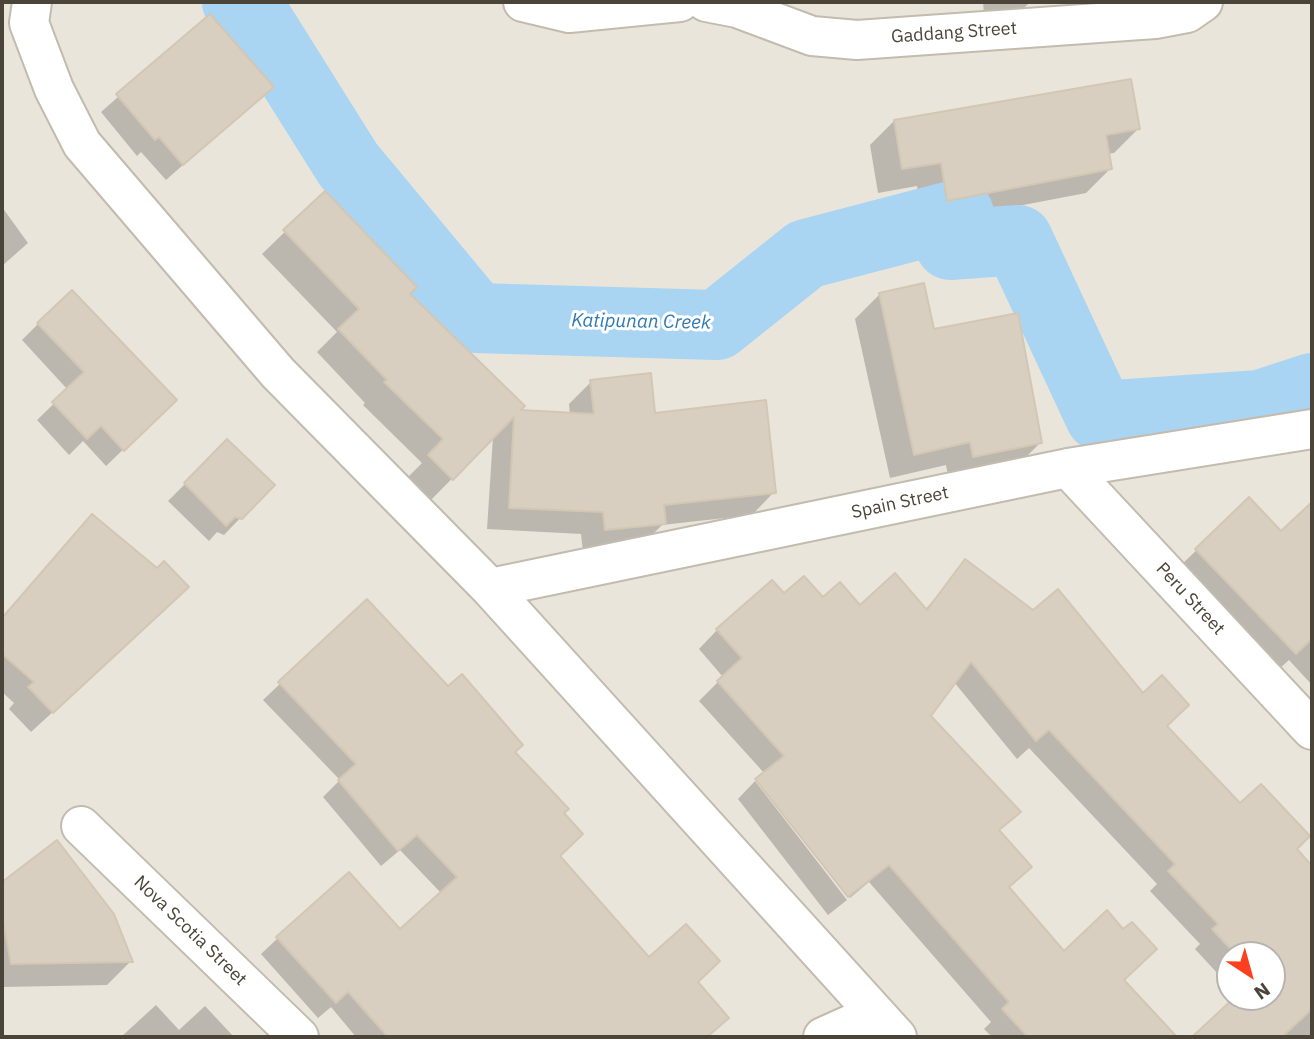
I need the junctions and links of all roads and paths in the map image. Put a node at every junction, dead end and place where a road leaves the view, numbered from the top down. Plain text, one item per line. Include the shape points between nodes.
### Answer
1 (32, 2) edge
2 (523, 2) edge
3 (680, 2) edge
4 (706, 2) edge
5 (1203, 2) edge
6 (1312, 429) edge
7 (1068, 468) junction
8 (490, 588) junction
9 (1312, 730) edge
10 (81, 826) dead end
11 (860, 1030) edge
12 (299, 1037) edge

1 - 8 street via 29,23 54,89 82,144 278,373
2 - 3 street via 569,13
4 - 5 street, Gaddang Street via 737,8 812,36 858,40 1155,19 1187,13
6 - 7 street, Spain Street
7 - 8 street, Spain Street
7 - 9 street, Peru Street
8 - 11 street
10 - 12 street, Nova Scotia Street

